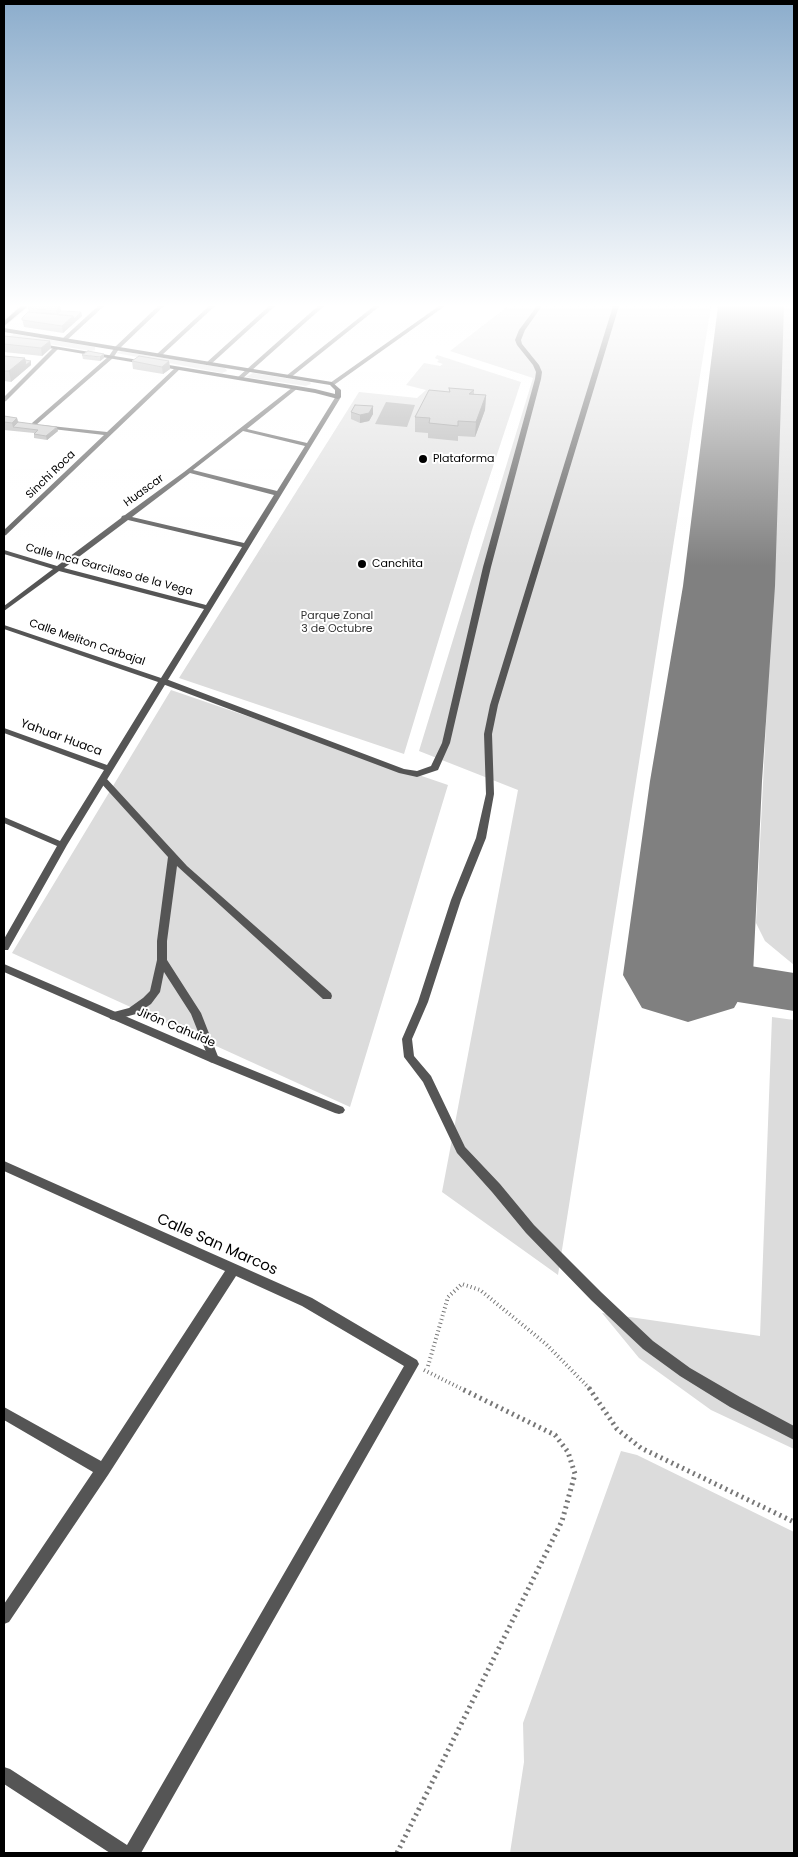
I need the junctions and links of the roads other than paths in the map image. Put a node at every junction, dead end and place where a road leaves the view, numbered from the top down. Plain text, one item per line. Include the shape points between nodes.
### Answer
1 (70, 393) edge
2 (152, 393) edge
3 (289, 393) edge
4 (317, 393) edge
5 (338, 393) edge
6 (533, 393) edge
7 (590, 393) edge
8 (338, 397) junction
9 (26, 423) edge
10 (34, 424) junction
11 (241, 429) junction
12 (108, 434) junction
13 (309, 445) junction
14 (188, 471) junction
15 (279, 494) junction
16 (124, 517) junction
17 (4, 534) edge
18 (247, 546) junction
19 (4, 552) edge
20 (56, 568) junction
21 (208, 608) junction
22 (4, 609) edge
23 (4, 626) edge
24 (163, 681) junction
25 (4, 730) edge
26 (109, 769) junction
27 (102, 780) junction
28 (4, 820) edge
29 (62, 845) junction
30 (173, 857) junction
31 (4, 947) edge
32 (162, 960) junction
33 (4, 968) edge
34 (327, 996) dead end
35 (114, 1016) junction
36 (214, 1059) junction
37 (339, 1110) dead end
38 (4, 1166) edge
39 (233, 1270) junction
40 (4, 1413) edge
41 (794, 1434) edge
42 (103, 1470) junction
43 (4, 1617) edge
44 (4, 1774) edge
45 (125, 1853) edge
46 (132, 1853) edge

1 - 10 street
2 - 12 street, Sinchi Roca
3 - 11 street, Huascar
4 - 8 street
5 - 8 street
6 - 24 street, Calle Meliton Carbajal via 487,567 446,743 435,768 417,774 402,771
7 - 41 street via 494,705 488,734 490,794 480,838 407,1039 409,1057 427,1079 461,1150 530,1229 596,1296 648,1345 685,1372
8 - 13 street
9 - 10 street
10 - 12 street
11 - 13 street
11 - 14 street, Huascar
12 - 17 street, Sinchi Roca
13 - 15 street
14 - 15 street
14 - 16 street, Huascar
15 - 18 street
16 - 18 street
16 - 20 street, Huascar
18 - 21 street
19 - 20 street, Calle Inca Garcilaso de la Vega
20 - 21 street, Calle Inca Garcilaso de la Vega
20 - 22 street, Huascar
21 - 24 street
23 - 24 street, Calle Meliton Carbajal
24 - 26 street
25 - 26 street, Yahuar Huaca
26 - 27 street
27 - 29 street
27 - 30 street
28 - 29 street
29 - 31 street
30 - 32 street
30 - 34 street
32 - 35 street via 155,992 132,1011
32 - 36 street via 196,1013
33 - 35 street, Jirón Cahuide
35 - 36 street, Jirón Cahuide
36 - 37 street, Jirón Cahuide
38 - 39 street, Calle San Marcos
39 - 42 street
39 - 46 street, Calle San Marcos via 307,1302 412,1364
40 - 42 street
42 - 43 street
44 - 45 street

